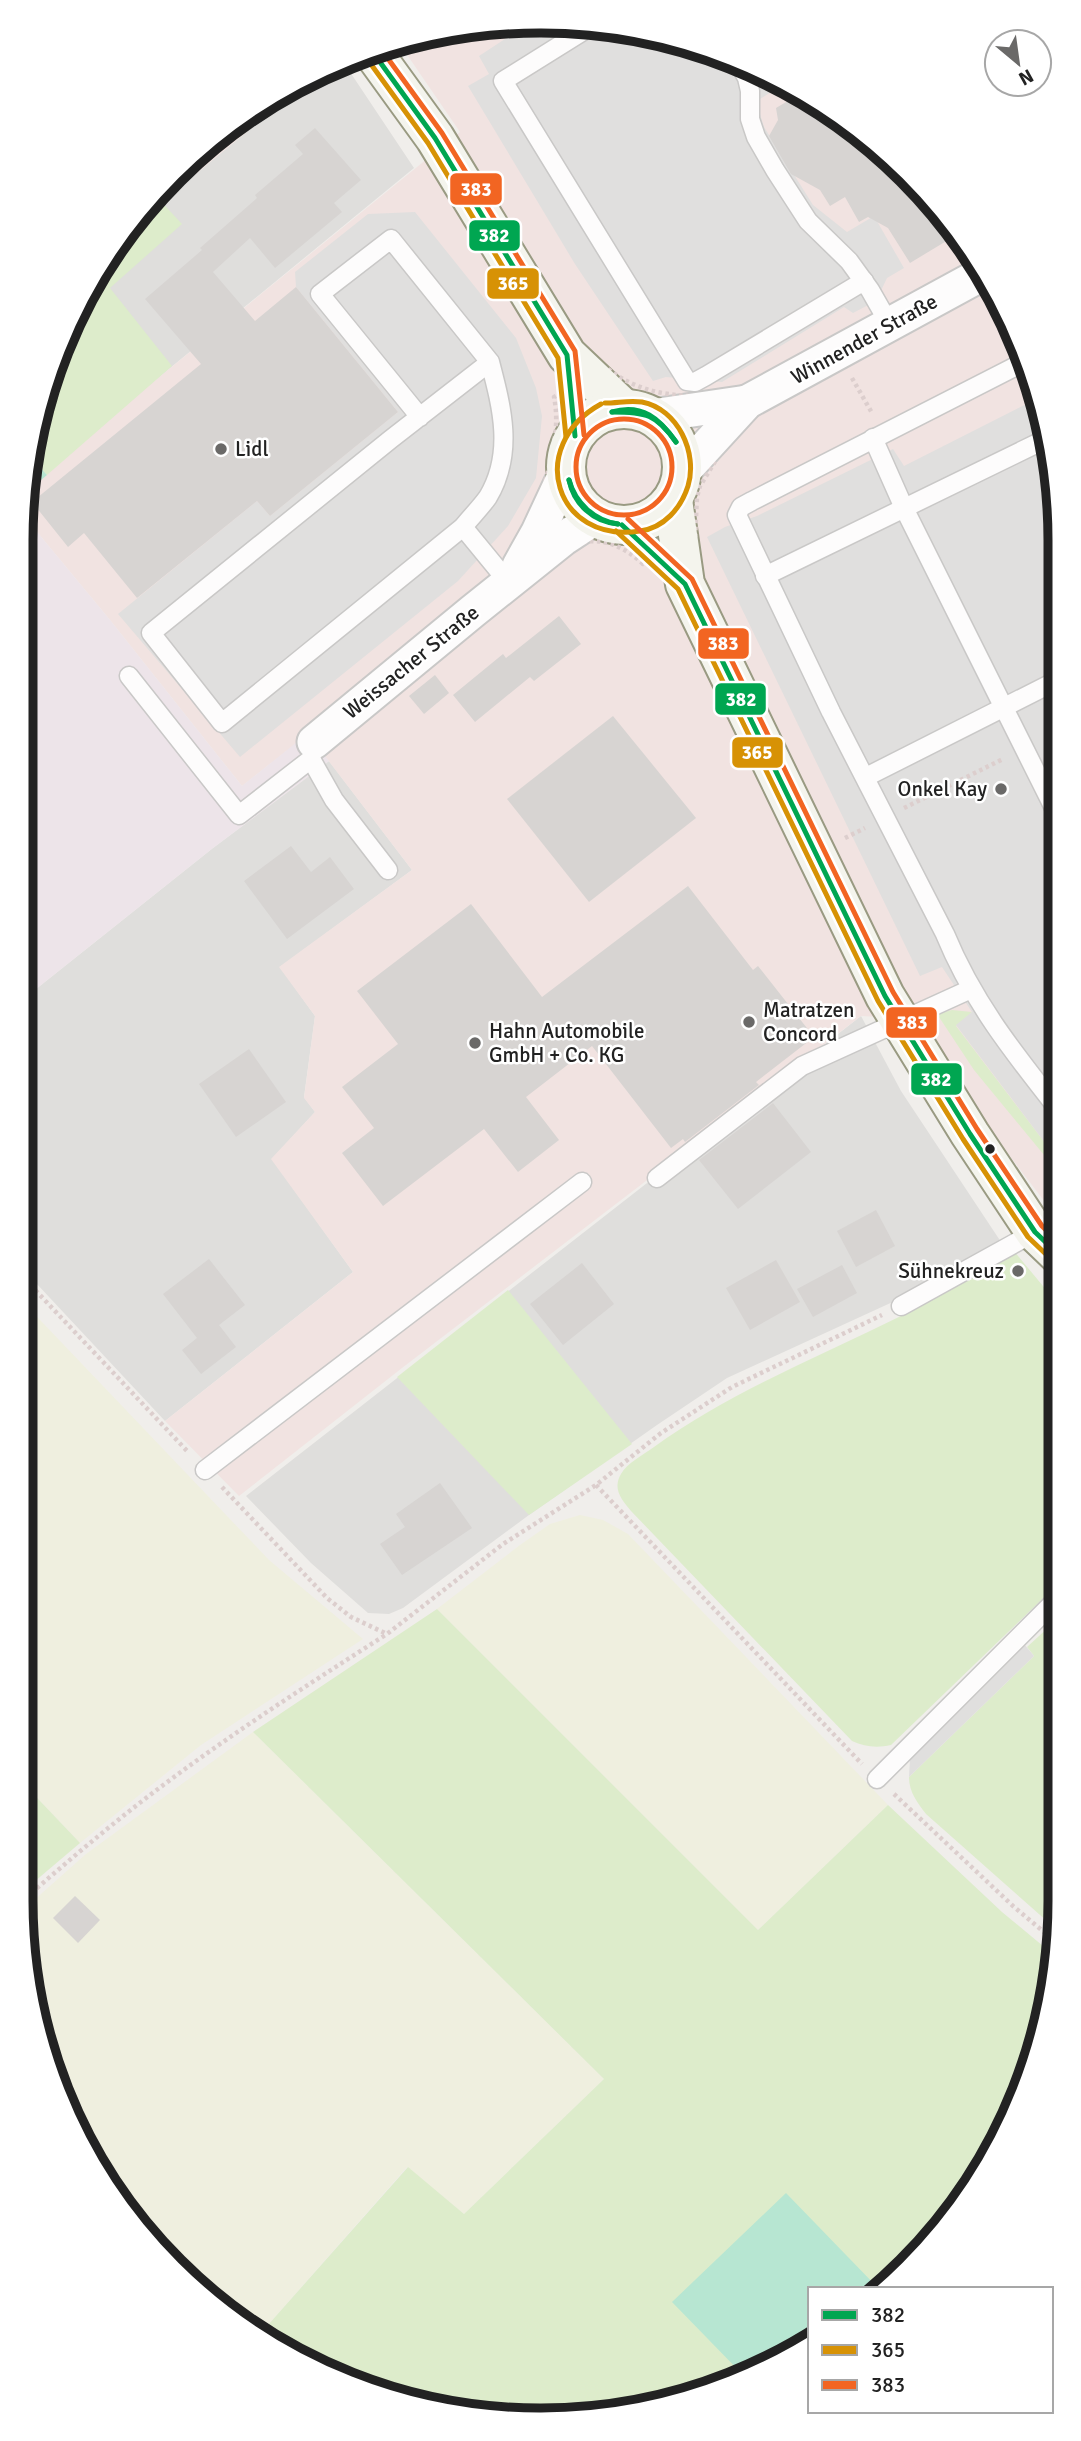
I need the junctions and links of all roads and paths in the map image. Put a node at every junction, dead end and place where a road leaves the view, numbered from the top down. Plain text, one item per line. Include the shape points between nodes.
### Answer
1 (578, 34) edge
2 (378, 60) edge
3 (747, 77) edge
4 (974, 278) edge
5 (864, 281) junction
6 (890, 325) junction
7 (490, 362) junction
8 (1017, 366) edge
9 (576, 375) junction
10 (865, 401) dead end
11 (638, 412) junction
12 (419, 417) junction
13 (875, 419) dead end
14 (707, 424) junction
15 (575, 436) junction
16 (873, 438) junction
17 (1038, 443) edge
18 (677, 486) junction
19 (904, 508) junction
20 (583, 524) junction
21 (463, 527) junction
22 (669, 552) junction
23 (765, 576) junction
24 (509, 583) junction
25 (129, 676) dead end
26 (1048, 685) edge
27 (1004, 707) junction
28 (1024, 748) junction
29 (312, 751) junction
30 (866, 777) junction
31 (1048, 796) edge
32 (887, 817) junction
33 (816, 852) junction
34 (388, 870) dead end
35 (971, 989) junction
36 (900, 1022) junction
37 (1048, 1096) edge
38 (657, 1178) dead end
39 (582, 1182) dead end
40 (1046, 1243) edge
41 (33, 1288) edge
42 (901, 1306) joint
43 (205, 1470) junction
44 (596, 1485) junction
45 (1048, 1608) edge
46 (387, 1634) junction
47 (877, 1779) junction
48 (33, 1892) edge
49 (1047, 1934) edge

1 - 5 lane via 503,81 687,381 706,376
2 - 9 street via 435,138
3 - 5 lane via 750,119 775,170 808,221
4 - 6 street, Winnender Straße
5 - 6 lane
6 - 14 street, Winnender Straße
7 - 12 lane
7 - 12 lane via 391,239 320,294
7 - 21 lane via 505,432 500,471 487,498
8 - 16 lane
9 - 11 street
9 - 14 path via 608,369 651,392 693,396
9 - 15 street
9 - 20 path via 554,397 558,412 554,438 536,513
10 - 13 path
11 - 14 street
11 - 15 street via 605,412
11 - 18 street via 665,426 676,440 681,456
12 - 21 lane via 150,633 222,723
14 - 18 street, Winnender Straße
14 - 22 path via 716,460 697,497 695,539
15 - 20 street via 566,472
16 - 19 lane
16 - 23 lane via 741,507 737,515
17 - 19 lane
18 - 20 street via 651,519 637,524
18 - 22 street
19 - 23 lane
19 - 27 lane
20 - 22 street
20 - 22 path via 572,546 594,542 619,546 643,564
20 - 24 street, Weissacher Straße
21 - 24 lane
22 - 33 street
23 - 30 lane
24 - 29 street, Weissacher Straße
25 - 29 lane via 239,815
26 - 27 lane
27 - 28 lane
27 - 30 lane
28 - 31 lane
28 - 32 path
29 - 34 lane via 334,800
30 - 32 lane
32 - 33 path
32 - 35 lane
33 - 36 street
35 - 36 lane
35 - 37 lane via 999,1035
36 - 38 lane via 802,1066
36 - 40 street
39 - 43 lane
40 - 42 lane
41 - 43 path
42 - 44 path via 732,1387 661,1433
43 - 46 path via 327,1598 351,1617
44 - 46 path via 503,1544
44 - 47 path
45 - 47 lane
46 - 48 path via 164,1784
47 - 49 path

